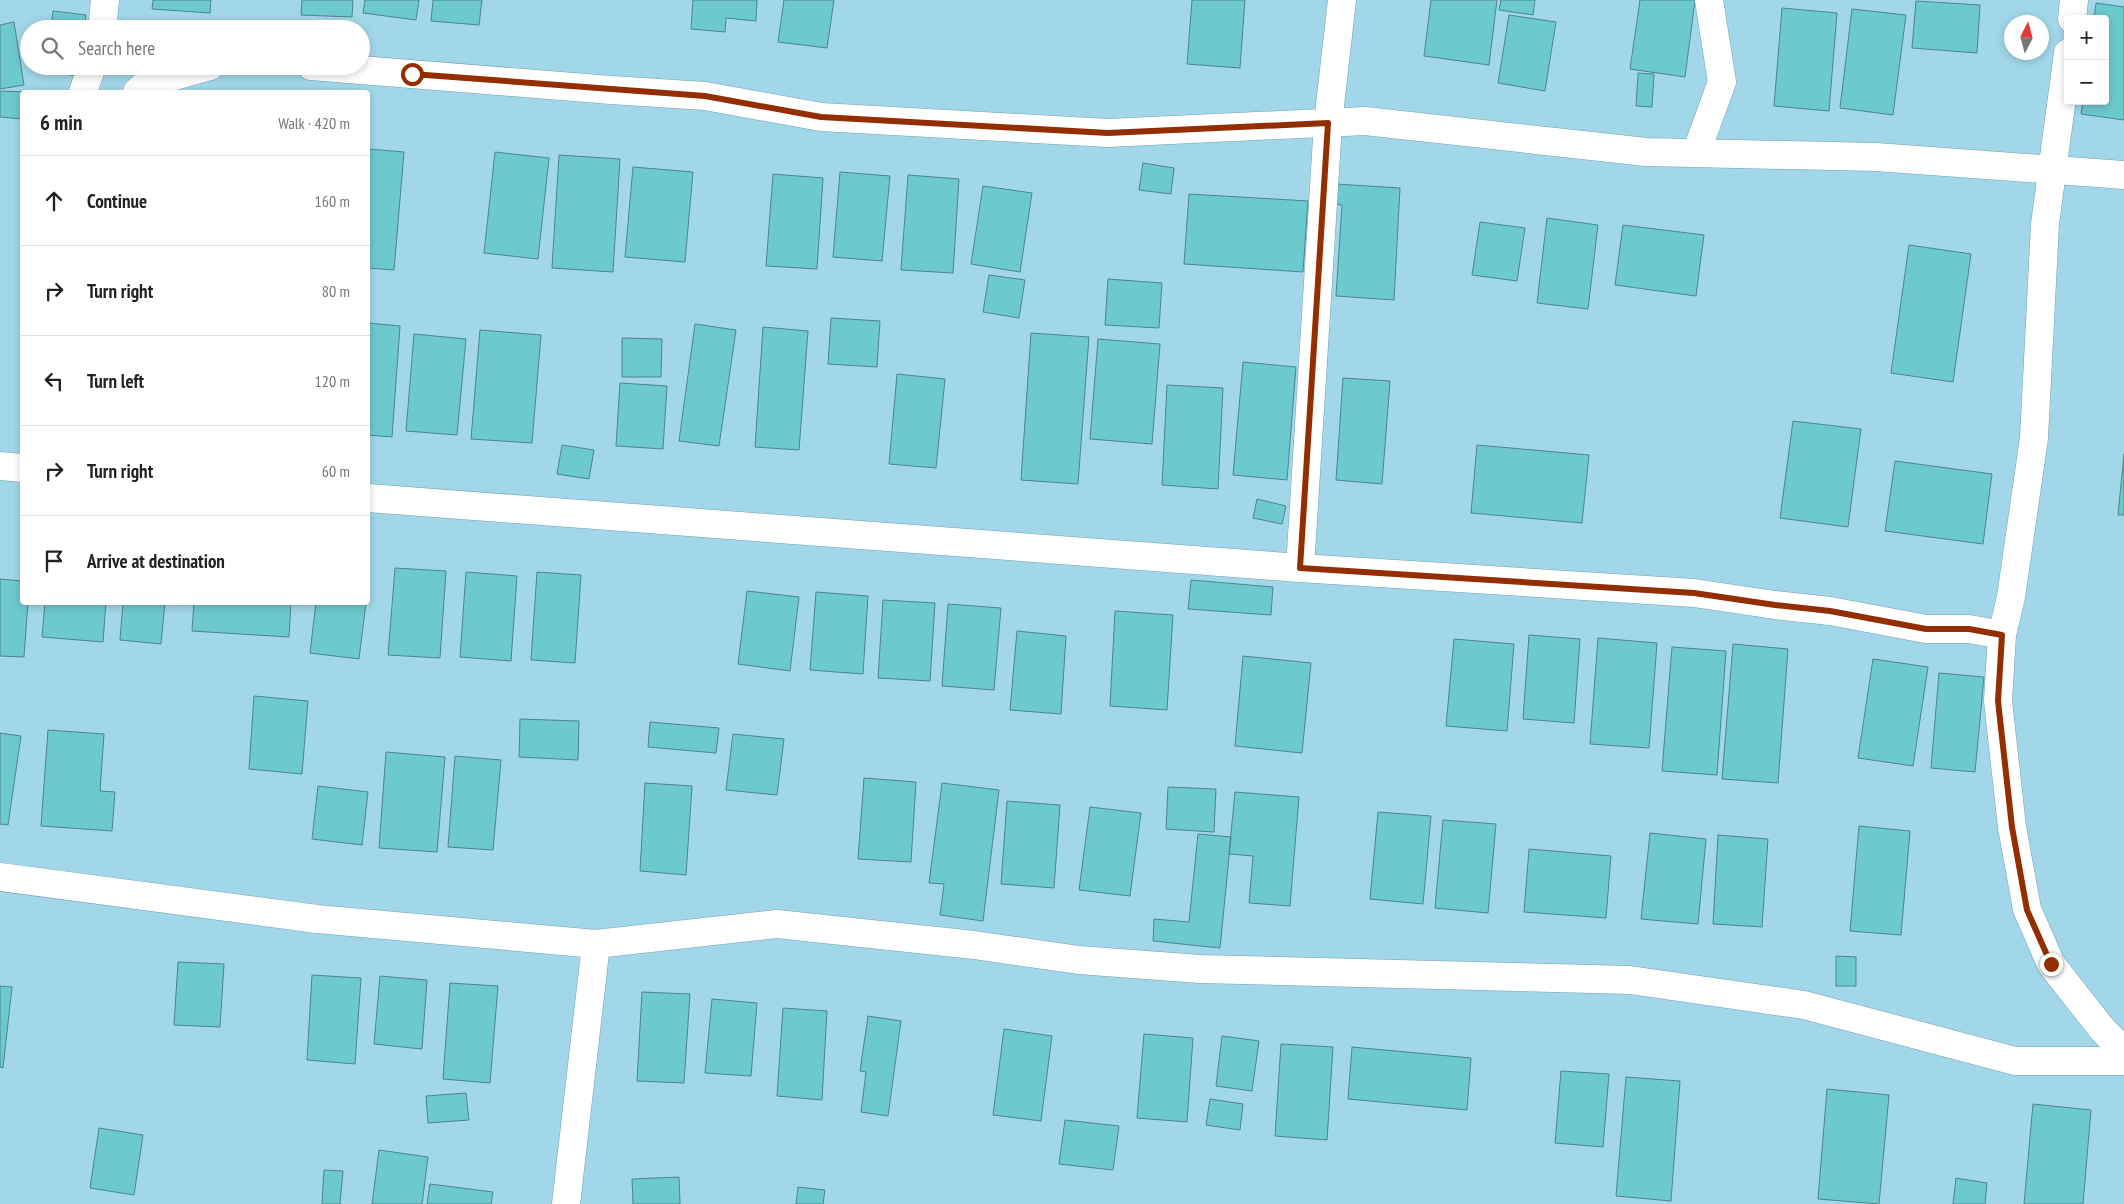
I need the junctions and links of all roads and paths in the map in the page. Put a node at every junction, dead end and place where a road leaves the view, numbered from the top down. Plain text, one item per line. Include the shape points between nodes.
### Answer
1 (105, 0) edge
2 (1342, 0) edge
3 (1710, 0) edge
4 (2074, 0) edge
5 (2072, 15) edge
6 (103, 20) edge
7 (2067, 60) edge
8 (370, 71) edge
9 (89, 75) edge
10 (178, 75) edge
11 (84, 90) edge
12 (139, 90) edge
13 (1328, 123) junction
14 (1696, 153) junction
15 (2053, 170) junction
16 (2124, 174) edge
17 (0, 466) edge
18 (20, 468) edge
19 (370, 498) edge
20 (1300, 568) junction
21 (2002, 635) junction
22 (0, 877) edge
23 (596, 944) junction
24 (2124, 1051) edge
25 (2124, 1061) edge
26 (566, 1204) edge

1 - 6 street
2 - 13 street
3 - 14 street via 1722,82
4 - 5 street
7 - 15 street
8 - 13 street via 705,96 821,117 1098,133
9 - 11 street
10 - 12 street via 146,84
13 - 14 street via 1365,121 1646,152
13 - 20 street
14 - 15 street via 1876,156
15 - 16 street
15 - 21 street via 2046,224 2034,438 2011,597
17 - 18 street
19 - 20 street
20 - 21 street via 1694,593 1830,611 1926,629 1969,629
21 - 24 street via 1998,701 2012,827 2027,910 2051,964 2102,1029
22 - 23 street via 317,919
23 - 25 street via 777,924 1080,960 1200,969 1630,980 1804,1004 2015,1061
23 - 26 street

